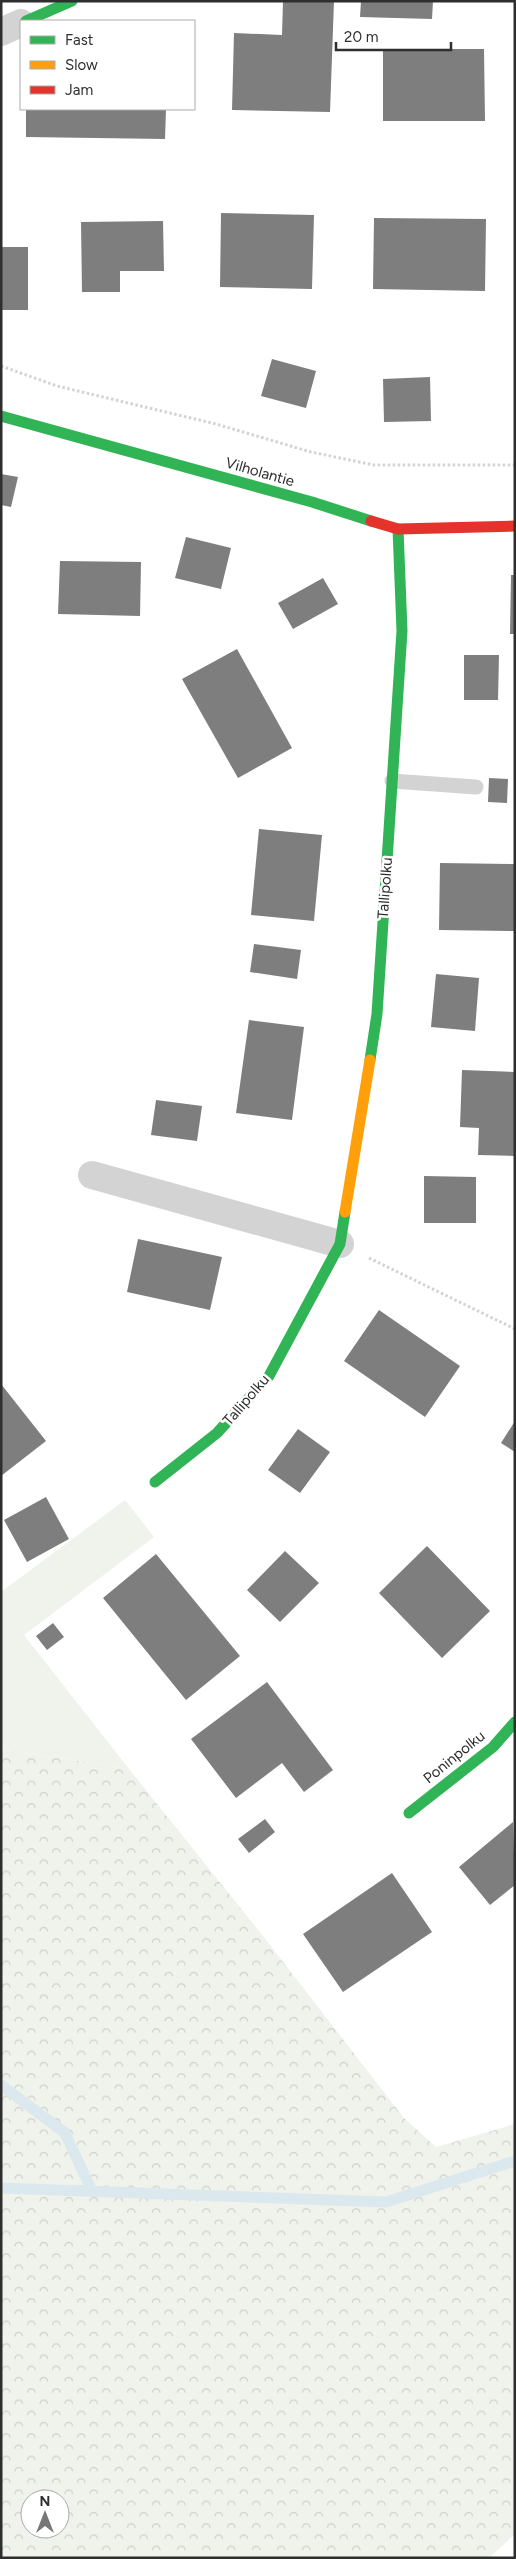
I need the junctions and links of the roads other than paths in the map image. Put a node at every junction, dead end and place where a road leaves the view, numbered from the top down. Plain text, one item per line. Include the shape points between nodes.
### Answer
1 (72, 1) edge
2 (28, 20) edge
3 (20, 23) edge
4 (1, 32) edge
5 (1, 416) edge
6 (515, 526) edge
7 (398, 529) junction
8 (392, 781) junction
9 (476, 787) dead end
10 (92, 1175) dead end
11 (340, 1244) junction
12 (155, 1482) dead end
13 (515, 1722) edge
14 (408, 1813) dead end

1 - 2 street
3 - 4 street
5 - 7 street, Vilholantie
6 - 7 street, Vilholantie
7 - 8 street, Tallipolku via 402,631
8 - 9 lane
8 - 11 street, Tallipolku via 377,1014
10 - 11 street
11 - 12 street, Tallipolku via 269,1376 217,1433
13 - 14 street, Poninpolku via 493,1747

